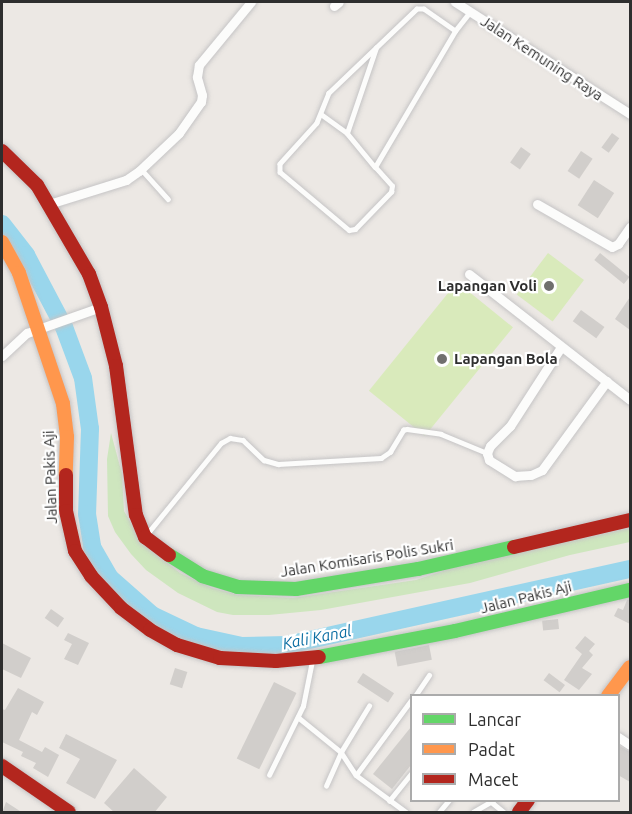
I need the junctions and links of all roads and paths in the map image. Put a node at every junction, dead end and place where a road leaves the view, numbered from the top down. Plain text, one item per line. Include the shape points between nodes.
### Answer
1 (251, 2) edge
2 (455, 2) edge
3 (470, 12) junction
4 (454, 31) junction
5 (377, 46) junction
6 (321, 114) junction
7 (630, 114) edge
8 (347, 133) junction
9 (2, 151) edge
10 (375, 167) junction
11 (141, 169) junction
12 (168, 199) dead end
13 (49, 204) junction
14 (537, 204) dead end
15 (630, 227) edge
16 (2, 242) edge
17 (469, 274) dead end
18 (97, 309) junction
19 (42, 327) junction
20 (561, 347) junction
21 (2, 356) edge
22 (607, 381) junction
23 (630, 400) edge
24 (487, 453) junction
25 (630, 520) edge
26 (145, 537) junction
27 (630, 590) edge
28 (313, 658) junction
29 (630, 668) edge
30 (429, 675) dead end
31 (416, 694) edge
32 (610, 694) edge
33 (410, 700) edge
34 (369, 706) dead end
35 (298, 717) junction
36 (341, 752) junction
37 (2, 766) edge
38 (410, 774) edge
39 (269, 775) dead end
40 (356, 775) junction
41 (326, 786) dead end
42 (389, 801) junction
43 (490, 802) edge
44 (493, 802) edge
45 (69, 813) edge
46 (406, 813) edge
47 (473, 813) edge
48 (504, 813) edge

1 - 11 street via 198,66 202,95 196,111
2 - 3 street, Jalan Kemuning Raya
3 - 4 lane
3 - 7 street, Jalan Kemuning Raya
4 - 5 lane via 419,8
4 - 10 lane
5 - 6 lane via 329,93
5 - 8 lane
6 - 8 lane
6 - 10 lane via 280,164 280,172 352,230 392,190
8 - 10 lane
9 - 13 main road via 28,174
11 - 12 lane
11 - 13 street via 118,184
13 - 18 main road via 78,251
14 - 15 street via 606,246 618,244
16 - 19 main road, Jalan Pakis Aji
17 - 20 street
18 - 19 street
18 - 26 main road via 116,366 136,515
19 - 21 street via 15,341
19 - 28 main road, Jalan Pakis Aji via 63,404 67,526 75,551 91,576 121,608 177,645 220,658
20 - 22 street
20 - 24 street via 516,418
22 - 23 street
22 - 24 street via 542,470 515,476 489,460
24 - 26 lane via 441,434 406,429 381,458 278,464 264,460 243,441 231,438 221,443
25 - 26 main road, Jalan Komisaris Polis Sukri via 418,569 273,590 237,587 202,576
27 - 28 main road, Jalan Pakis Aji via 455,631
28 - 35 lane
29 - 32 main road
30 - 31 lane
33 - 40 lane
34 - 36 lane
35 - 36 lane
35 - 39 lane
36 - 40 lane
36 - 41 lane
37 - 45 main road
38 - 42 lane
40 - 42 lane
42 - 46 lane
43 - 47 lane
44 - 48 lane

